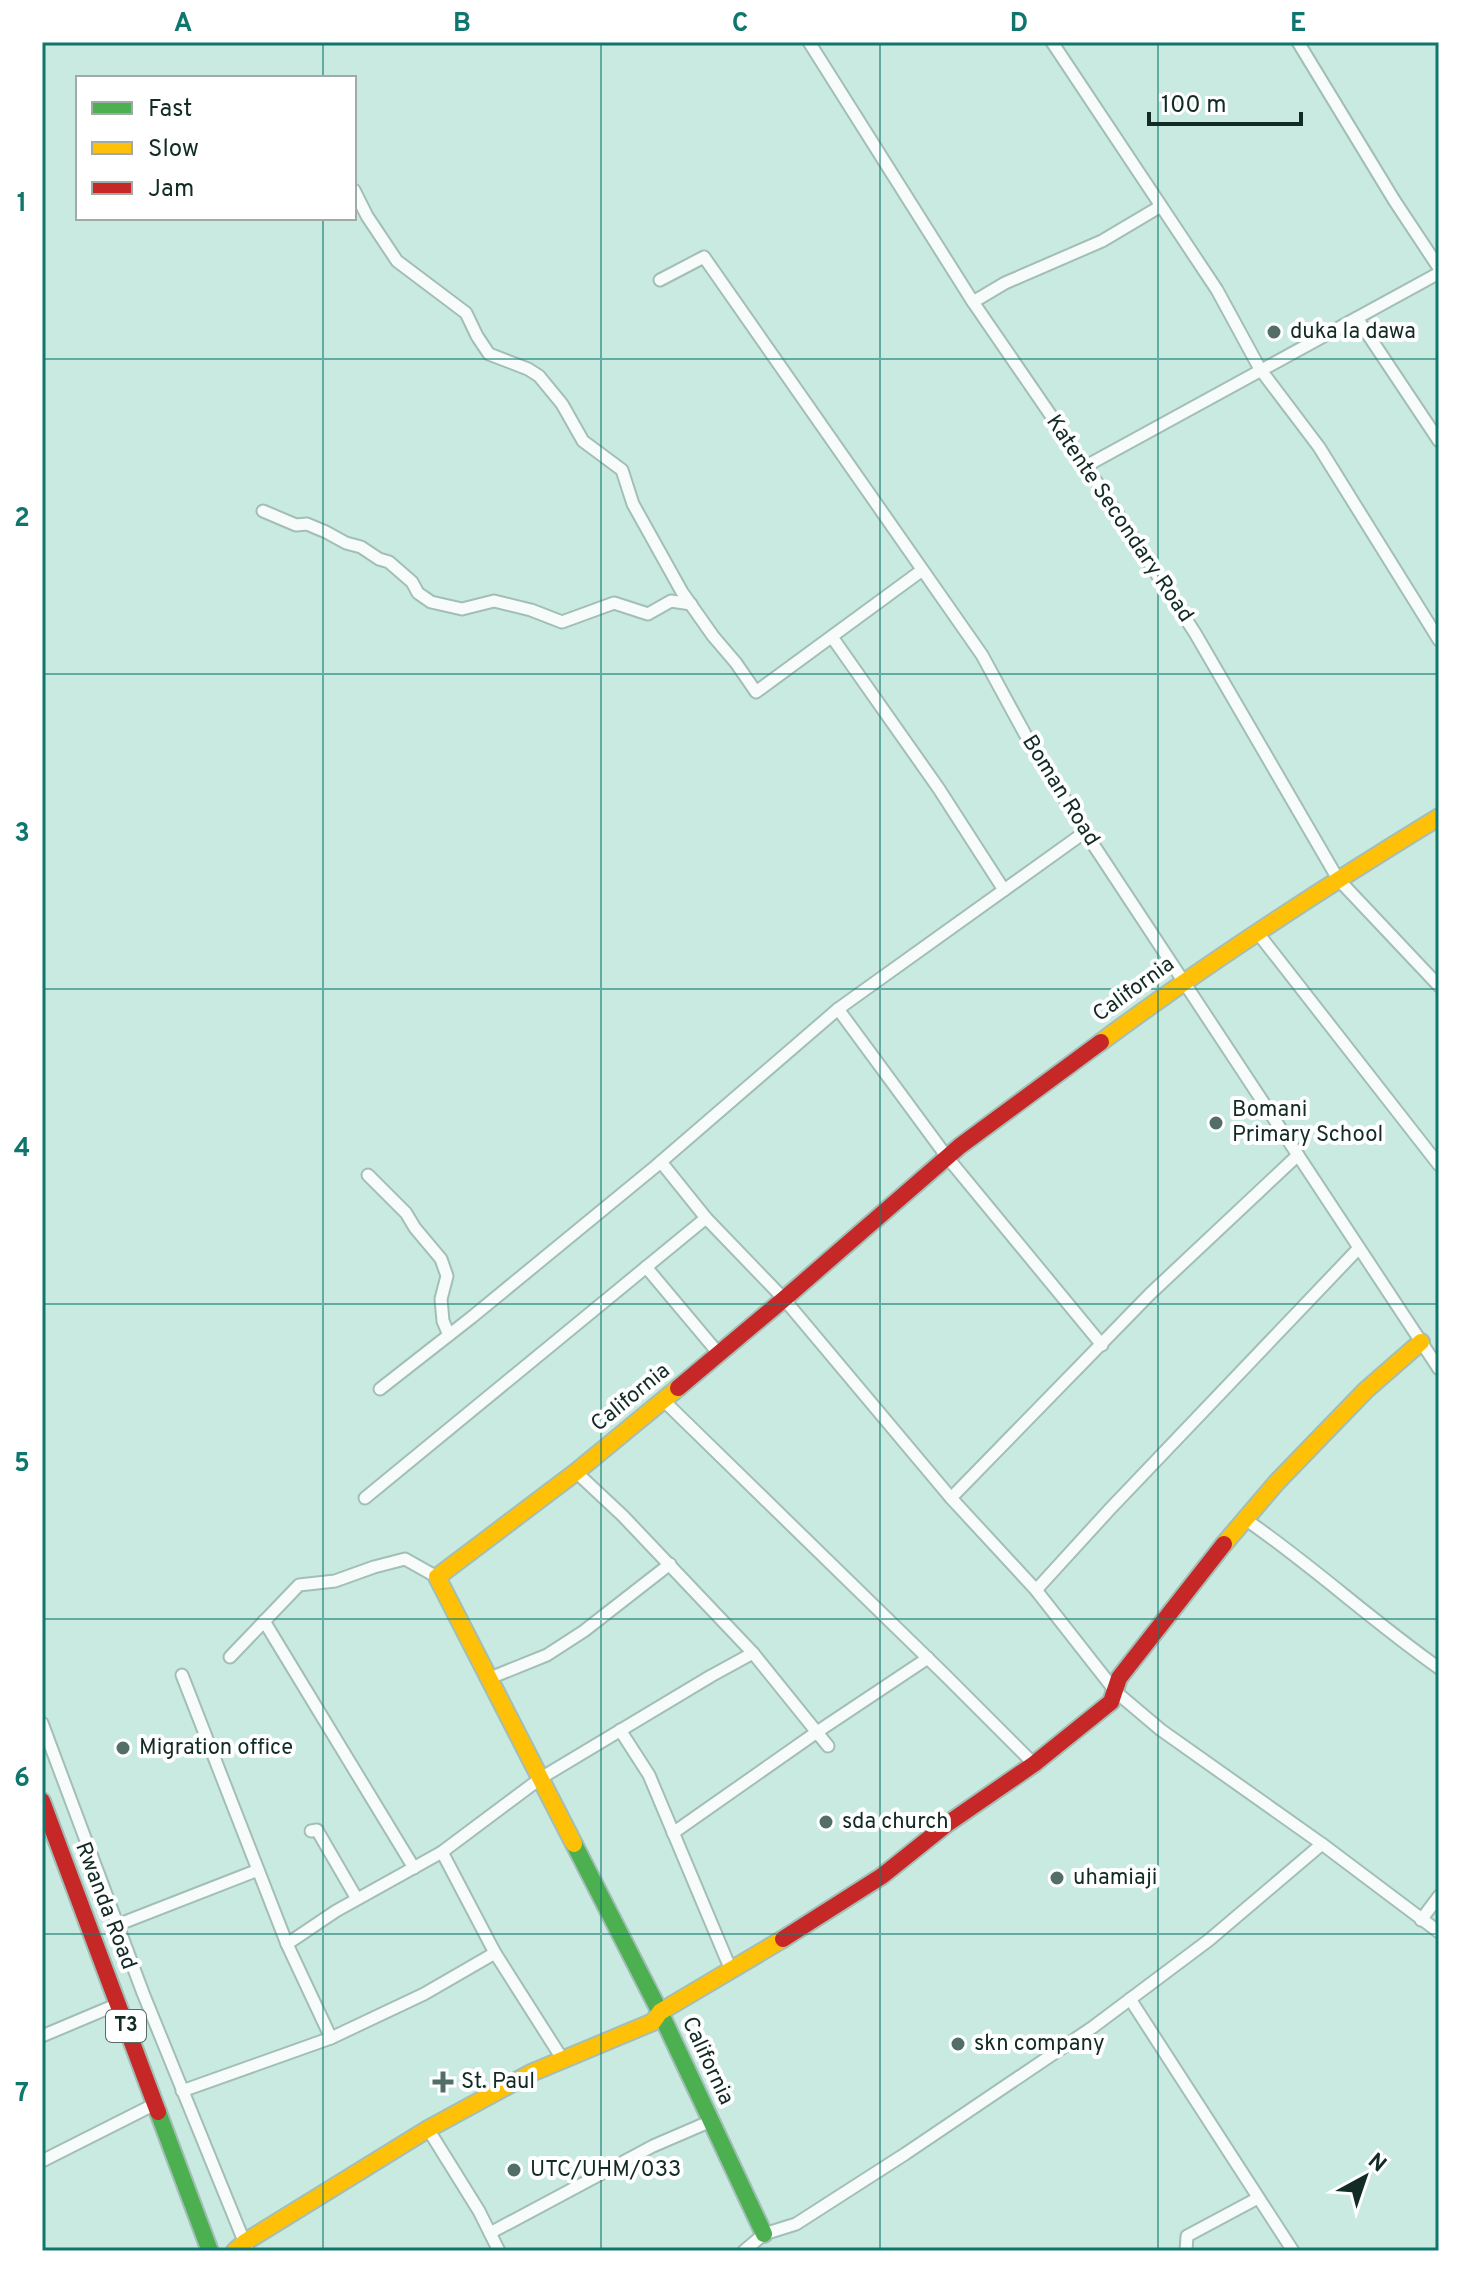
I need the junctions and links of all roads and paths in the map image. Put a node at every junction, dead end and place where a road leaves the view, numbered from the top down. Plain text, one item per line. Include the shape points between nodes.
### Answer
1 (809, 42) edge
2 (1052, 42) edge
3 (1298, 42) edge
4 (356, 194) edge
5 (1161, 206) junction
6 (1439, 271) edge
7 (660, 280) dead end
8 (973, 302) junction
9 (1357, 318) junction
10 (1260, 369) junction
11 (1439, 441) edge
12 (1086, 466) junction
13 (263, 511) dead end
14 (921, 571) junction
15 (691, 604) junction
16 (832, 637) junction
17 (1439, 640) edge
18 (1439, 817) edge
19 (1085, 832) junction
20 (1338, 879) junction
21 (1004, 890) junction
22 (1257, 932) junction
23 (1183, 981) junction
24 (1439, 986) edge
25 (838, 1009) junction
26 (1298, 1155) junction
27 (947, 1157) junction
28 (661, 1162) junction
29 (1439, 1165) edge
30 (368, 1175) dead end
31 (706, 1218) junction
32 (1358, 1249) junction
33 (646, 1267) junction
34 (784, 1299) junction
35 (449, 1335) junction
36 (1421, 1342) junction
37 (1102, 1345) junction
38 (719, 1354) junction
39 (1439, 1369) edge
40 (380, 1389) dead end
41 (663, 1400) junction
42 (576, 1472) junction
43 (365, 1498) dead end
44 (951, 1498) junction
45 (1245, 1519) junction
46 (670, 1564) junction
47 (437, 1577) junction
48 (1036, 1590) junction
49 (264, 1621) junction
50 (753, 1653) junction
51 (230, 1657) dead end
52 (928, 1658) junction
53 (1439, 1668) edge
54 (182, 1675) dead end
55 (490, 1678) junction
56 (1116, 1692) junction
57 (42, 1723) edge
58 (620, 1730) junction
59 (817, 1732) junction
60 (828, 1746) dead end
61 (1034, 1764) junction
62 (541, 1778) junction
63 (42, 1801) edge
64 (311, 1831) dead end
65 (673, 1833) junction
66 (1322, 1844) junction
67 (442, 1852) junction
68 (414, 1868) junction
69 (258, 1870) junction
70 (1439, 1896) edge
71 (357, 1899) junction
72 (1421, 1920) junction
73 (117, 1925) junction
74 (1439, 1932) edge
75 (287, 1944) junction
76 (495, 1953) junction
77 (731, 1970) junction
78 (1130, 1999) junction
79 (118, 2004) junction
80 (660, 2012) junction
81 (42, 2036) edge
82 (331, 2038) junction
83 (563, 2060) junction
84 (182, 2091) junction
85 (155, 2104) junction
86 (711, 2121) junction
87 (428, 2129) junction
88 (42, 2161) edge
89 (1258, 2198) junction
90 (490, 2233) junction
91 (764, 2234) junction
92 (243, 2248) edge
93 (210, 2251) edge
94 (499, 2251) edge
95 (744, 2251) edge
96 (1186, 2251) edge
97 (1293, 2251) edge

1 - 8 street, Katente Secondary Road
2 - 5 street
3 - 6 street
4 - 15 street via 397,261 466,313 489,354 539,376 583,441 622,470 633,504
5 - 8 street via 1102,241
5 - 10 street via 1217,290
6 - 9 street
7 - 14 street, Boman Road via 704,257
8 - 12 street, Katente Secondary Road
9 - 10 street
9 - 11 street
10 - 12 street
10 - 17 street via 1319,447
12 - 20 street, Katente Secondary Road via 1195,633
13 - 15 street via 361,547 389,562 418,593 446,606 462,609 494,601 562,622 614,603 648,614 671,601
14 - 16 street
14 - 19 street, Boman Road via 982,655
15 - 16 street via 756,692
16 - 21 street
18 - 20 main road, California
19 - 21 street
19 - 23 street, Boman Road
20 - 22 main road, California
20 - 24 street, Katente Secondary Road
21 - 25 street
22 - 23 main road, California
22 - 29 street
23 - 26 street, Boman Road
23 - 27 main road, California
25 - 27 street
25 - 28 street
26 - 32 street, Boman Road
26 - 37 street
27 - 34 main road, California
27 - 37 street
28 - 31 street
28 - 35 street
30 - 35 street via 441,1259 447,1276 443,1321
31 - 33 street
31 - 34 street
32 - 36 street, Boman Road
32 - 48 street
33 - 38 street
33 - 43 street
34 - 38 main road, California
34 - 44 street
35 - 40 street
36 - 39 street, Boman Road
36 - 45 main road via 1366,1390
37 - 44 street
38 - 41 main road, California
41 - 42 main road, California
41 - 52 street
42 - 46 street
42 - 47 main road, California
44 - 48 street
45 - 53 street
45 - 56 main road via 1119,1678
46 - 50 street
46 - 55 street via 547,1655
47 - 49 street via 405,1559 335,1581 299,1585
47 - 55 main road, California
48 - 56 street
49 - 51 street
49 - 68 street
50 - 58 street
50 - 59 street
52 - 59 street
52 - 61 street
54 - 69 street
55 - 62 main road, California
56 - 61 main road via 1111,1702
56 - 66 street
57 - 73 street
58 - 62 street
58 - 65 street via 649,1775
59 - 60 street
59 - 65 street
61 - 77 main road via 882,1876
62 - 67 street
62 - 80 main road, California
63 - 79 main road, Rwanda Road / T3
64 - 71 street via 317,1830 325,1841
65 - 77 street
66 - 72 street
66 - 78 street
67 - 68 street
67 - 76 street
68 - 71 street
69 - 73 street
69 - 75 street
70 - 72 street
71 - 75 street
72 - 74 street
73 - 84 street
75 - 82 street
76 - 82 street
76 - 83 street
77 - 80 main road
78 - 89 street
78 - 91 street via 796,2224
79 - 81 street
79 - 85 main road, Rwanda Road / T3
80 - 83 main road via 653,2022
80 - 86 main road, California
82 - 84 street
83 - 87 main road
84 - 92 street
85 - 88 street
85 - 93 main road, Rwanda Road / T3
86 - 90 street
86 - 91 main road, California
87 - 90 street
87 - 92 main road
89 - 96 street via 1187,2236
89 - 97 street
90 - 94 street
91 - 95 street

